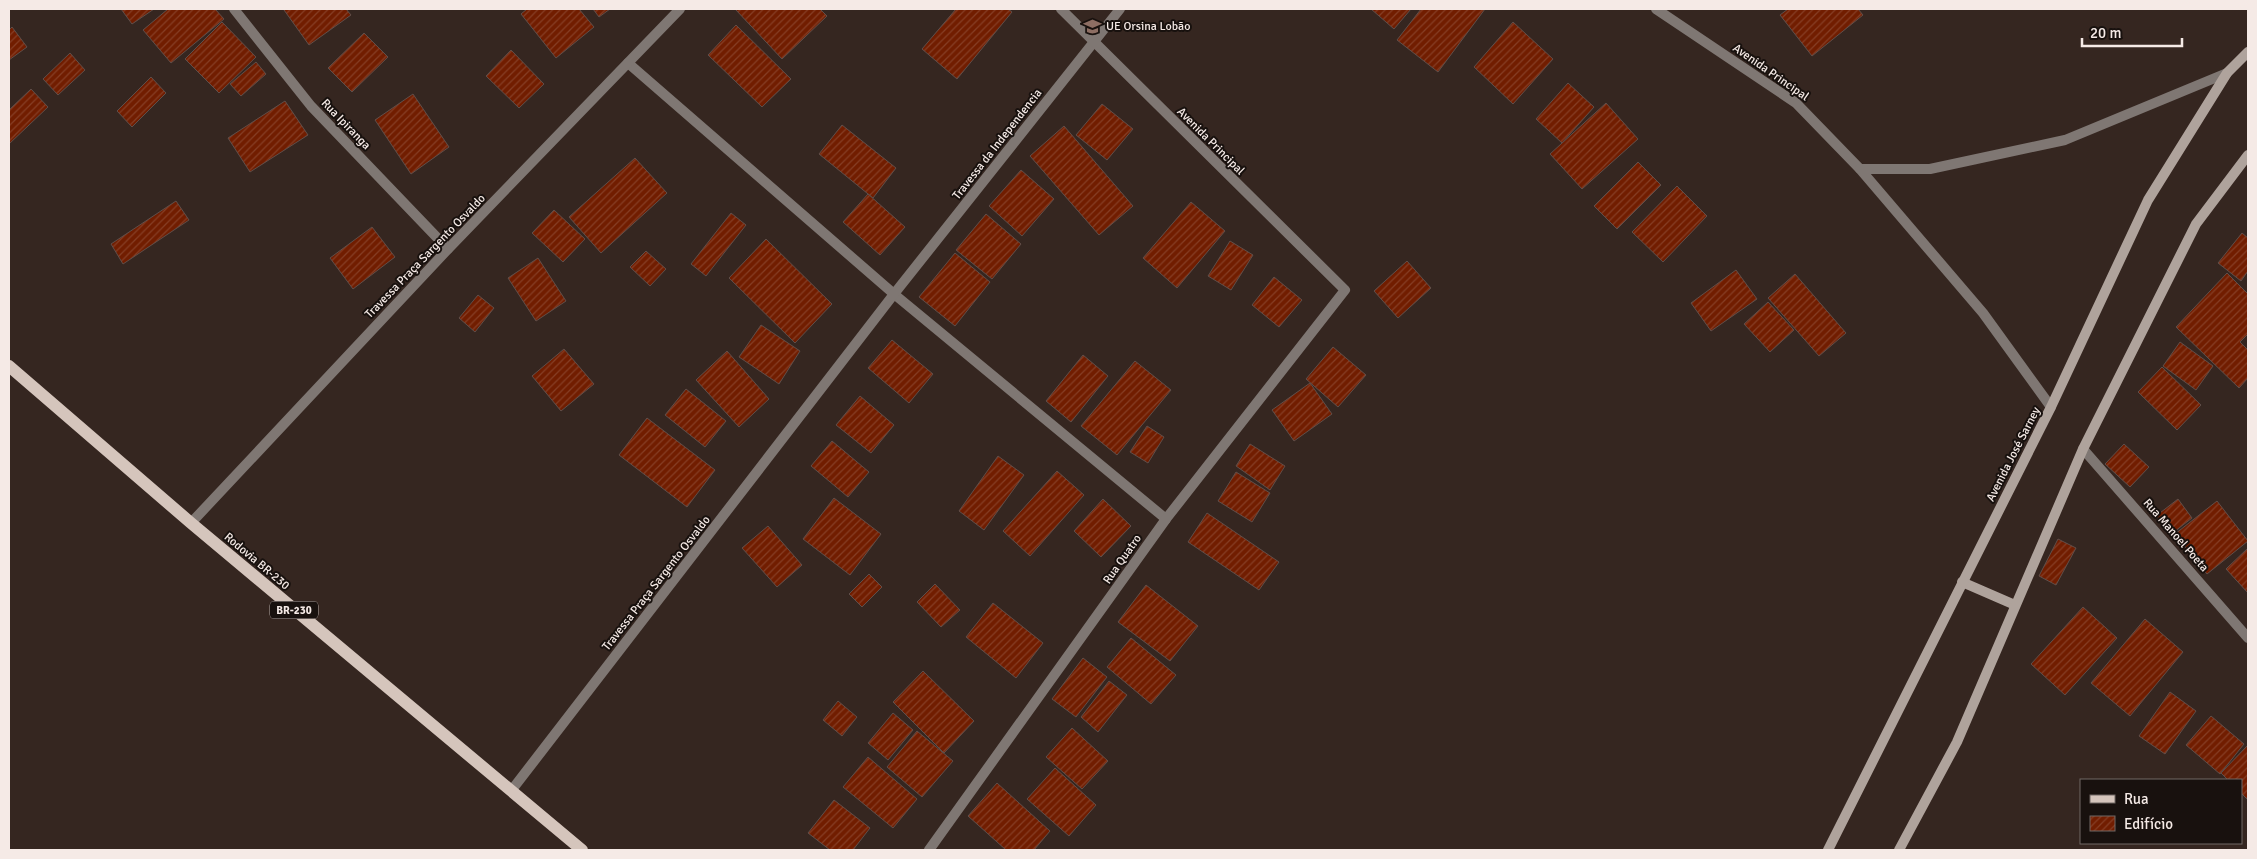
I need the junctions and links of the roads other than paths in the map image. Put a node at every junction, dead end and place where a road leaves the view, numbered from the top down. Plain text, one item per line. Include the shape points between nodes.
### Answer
1 (234, 9) edge
2 (680, 9) edge
3 (1061, 9) edge
4 (1120, 9) edge
5 (1656, 9) edge
6 (1094, 43) junction
7 (2248, 52) edge
8 (628, 63) junction
9 (2227, 73) junction
10 (2248, 155) edge
11 (1860, 169) junction
12 (448, 249) junction
13 (1345, 290) joint
14 (894, 294) junction
15 (9, 366) edge
16 (2051, 406) junction
17 (2083, 449) junction
18 (1166, 518) junction
19 (191, 523) junction
20 (1962, 582) junction
21 (2015, 606) junction
22 (2248, 638) edge
23 (511, 791) junction
24 (582, 850) edge
25 (929, 850) edge
26 (1828, 850) edge
27 (1899, 850) edge

1 - 12 street, Rua Ipiranga via 312,106
2 - 8 street, Travessa Praça Sargento Osvaldo
3 - 6 street, Avenida Principal
4 - 6 street, Travessa da Independencia
5 - 11 street, Avenida Principal via 1796,103
6 - 13 street, Avenida Principal
6 - 14 street, Travessa da Independencia
7 - 9 main road, Avenida José Sarney
8 - 12 street, Travessa Praça Sargento Osvaldo
8 - 14 street
9 - 11 street, Avenida José Sarney via 2065,140 1930,169
9 - 16 main road, Avenida José Sarney via 2148,200
10 - 17 main road via 2196,224
11 - 16 street, Avenida Principal via 1984,313
12 - 19 street, Travessa Praça Sargento Osvaldo
13 - 18 street, Rua Quatro
14 - 18 street
14 - 23 street, Travessa Praça Sargento Osvaldo
15 - 19 main road, Rodovia BR-230 / BR-230
16 - 20 main road, Avenida José Sarney
17 - 21 main road
17 - 22 street, Rua Manoel Poeta
18 - 25 street, Rua Quatro
19 - 23 main road, Rodovia BR-230 / BR-230
20 - 21 main road
20 - 26 main road, Avenida José Sarney
21 - 27 main road via 1957,742
23 - 24 main road, Rodovia BR-230 / BR-230

